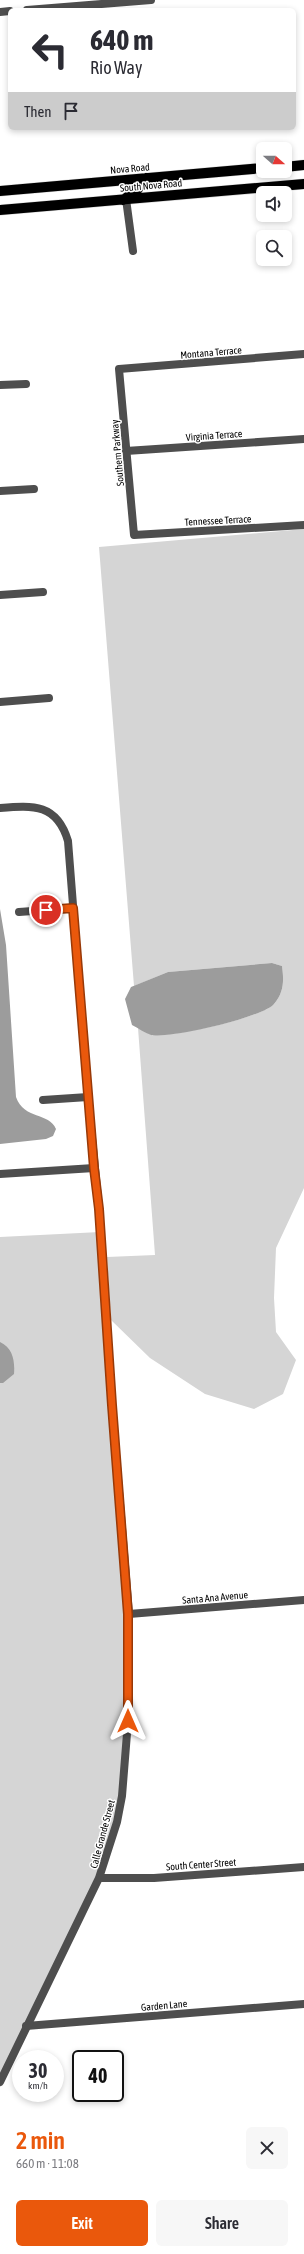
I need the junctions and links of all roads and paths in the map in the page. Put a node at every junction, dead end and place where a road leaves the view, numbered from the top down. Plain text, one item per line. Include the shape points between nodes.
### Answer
1 (151, 0) edge
2 (52, 8) edge
3 (304, 165) edge
4 (292, 166) edge
5 (256, 169) edge
6 (146, 178) junction
7 (304, 184) edge
8 (0, 191) edge
9 (125, 200) junction
10 (0, 210) edge
11 (133, 251) dead end
12 (304, 354) edge
13 (119, 369) joint
14 (26, 384) dead end
15 (0, 385) edge
16 (304, 439) edge
17 (126, 451) junction
18 (34, 489) dead end
19 (0, 491) edge
20 (304, 525) edge
21 (134, 535) joint
22 (44, 592) dead end
23 (0, 595) edge
24 (50, 698) dead end
25 (0, 702) edge
26 (0, 808) edge
27 (73, 908) junction
28 (19, 912) dead end
29 (88, 1097) junction
30 (43, 1100) dead end
31 (94, 1168) junction
32 (0, 1174) edge
33 (304, 1600) edge
34 (128, 1614) junction
35 (304, 1866) edge
36 (100, 1878) junction
37 (304, 2004) edge
38 (26, 2026) junction
39 (0, 2082) edge

1 - 2 street
3 - 4 main road
5 - 6 main road, Nova Road
6 - 8 main road, Nova Road
6 - 9 main road
7 - 9 main road, South Nova Road
9 - 10 main road, South Nova Road
9 - 11 street
12 - 13 street, Montana Terrace
13 - 17 street, Southern Parkway
14 - 15 street
16 - 17 street, Virginia Terrace
17 - 21 street, Southern Parkway
18 - 19 street
20 - 21 street, Tennessee Terrace
22 - 23 street
24 - 25 street
26 - 27 street, Calle Grande Street via 41,808 64,826 68,840
27 - 28 street
27 - 29 street, Calle Grande Street
29 - 30 street
29 - 31 street, Calle Grande Street
31 - 32 street
31 - 34 street, Calle Grande Street
33 - 34 street, Santa Ana Avenue
34 - 36 street, Calle Grande Street via 128,1721 122,1796
35 - 36 street, South Center Street via 154,1878
36 - 38 street, Calle Grande Street
37 - 38 street, Garden Lane
38 - 39 street, Calle Grande Street

